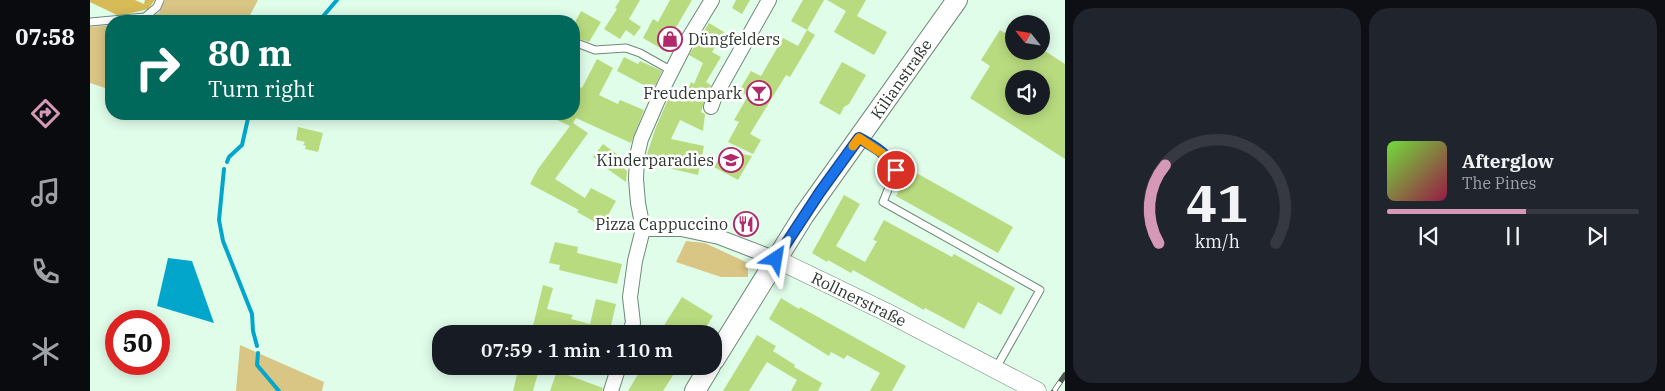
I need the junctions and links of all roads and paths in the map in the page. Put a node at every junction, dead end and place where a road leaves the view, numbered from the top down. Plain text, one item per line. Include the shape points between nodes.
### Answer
1 (160, 0) edge
2 (712, 0) edge
3 (769, 0) edge
4 (957, 0) edge
5 (145, 15) edge
6 (105, 20) edge
7 (90, 22) edge
8 (580, 44) edge
9 (672, 71) junction
10 (711, 107) dead end
11 (859, 138) junction
12 (643, 229) junction
13 (776, 259) junction
14 (632, 325) edge
15 (722, 347) edge
16 (996, 369) junction
17 (616, 375) edge
18 (705, 375) edge
19 (612, 391) edge
20 (695, 391) edge
21 (1036, 391) edge

1 - 5 lane via 157,7
2 - 9 street
3 - 10 street
4 - 11 main road, Kilianstraße
6 - 7 lane
8 - 9 lane via 595,50 626,48
9 - 12 street via 641,139 637,156 636,180
11 - 13 main road, Kilianstraße
11 - 16 lane via 890,158 896,170 882,202 1040,290
12 - 13 street, Rollnerstraße via 681,229 719,237
12 - 14 street via 630,298
13 - 15 main road, Kilianstraße
13 - 16 street, Rollnerstraße
16 - 21 street, Rollnerstraße
17 - 19 street
18 - 20 main road

